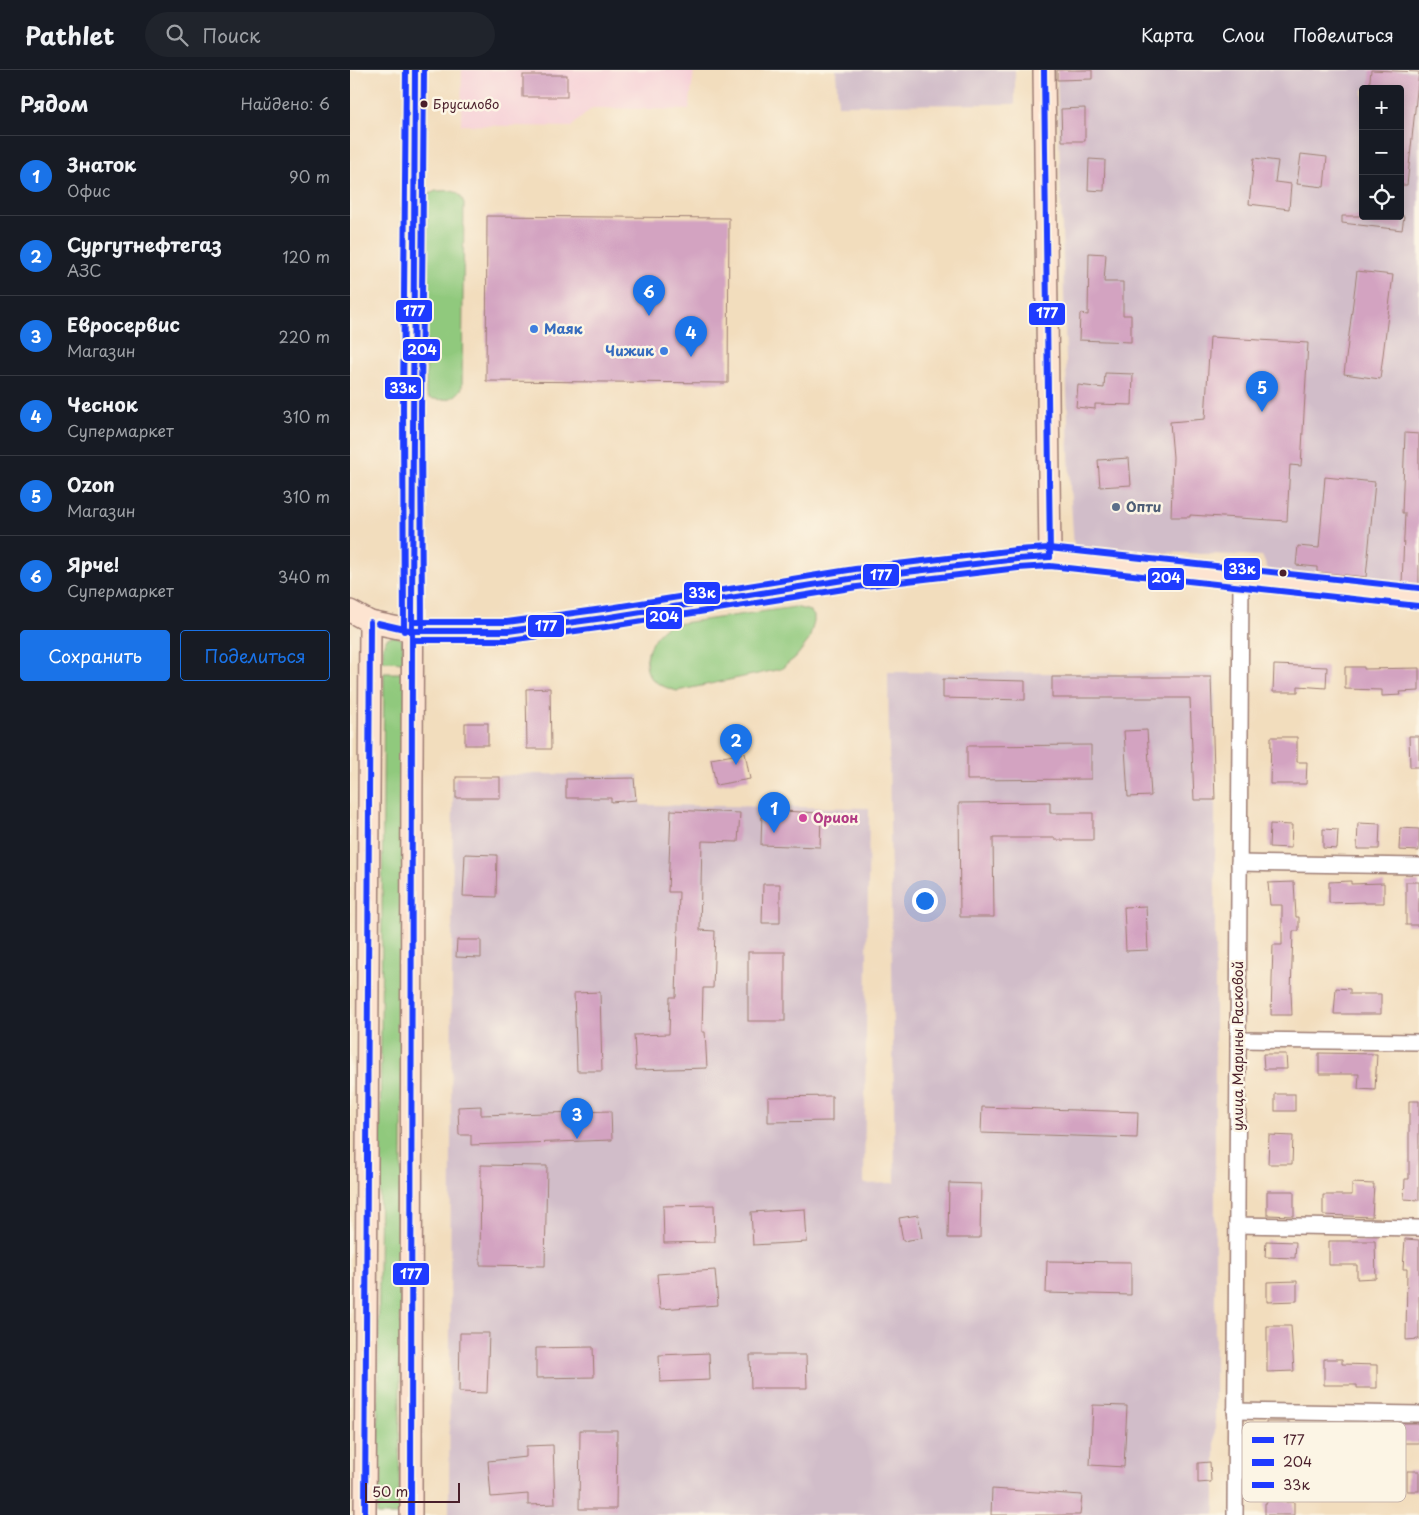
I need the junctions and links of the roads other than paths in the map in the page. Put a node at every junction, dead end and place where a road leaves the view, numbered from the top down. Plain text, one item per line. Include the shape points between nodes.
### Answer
1 (415, 70) edge
2 (1044, 70) edge
3 (1050, 557) junction
4 (1241, 578) junction
5 (1419, 597) edge
6 (350, 611) edge
7 (370, 622) junction
8 (413, 631) junction
9 (1239, 863) junction
10 (1419, 866) edge
11 (1238, 1040) junction
12 (1419, 1042) edge
13 (1237, 1225) junction
14 (1419, 1228) edge
15 (1235, 1411) junction
16 (1419, 1414) edge
17 (365, 1515) edge
18 (411, 1515) edge
19 (1235, 1515) edge

1 - 8 main road
2 - 3 main road
3 - 4 main road
3 - 8 main road via 856,578 508,631
4 - 5 main road
4 - 9 street, улица Марины Расковой
6 - 7 main road
7 - 8 main road
7 - 17 main road
8 - 18 main road
9 - 10 street
9 - 11 street, улица Марины Расковой
11 - 12 street
11 - 13 street, улица Марины Расковой
13 - 14 street
13 - 15 street, улица Марины Расковой
15 - 16 street
15 - 19 street, улица Марины Расковой

